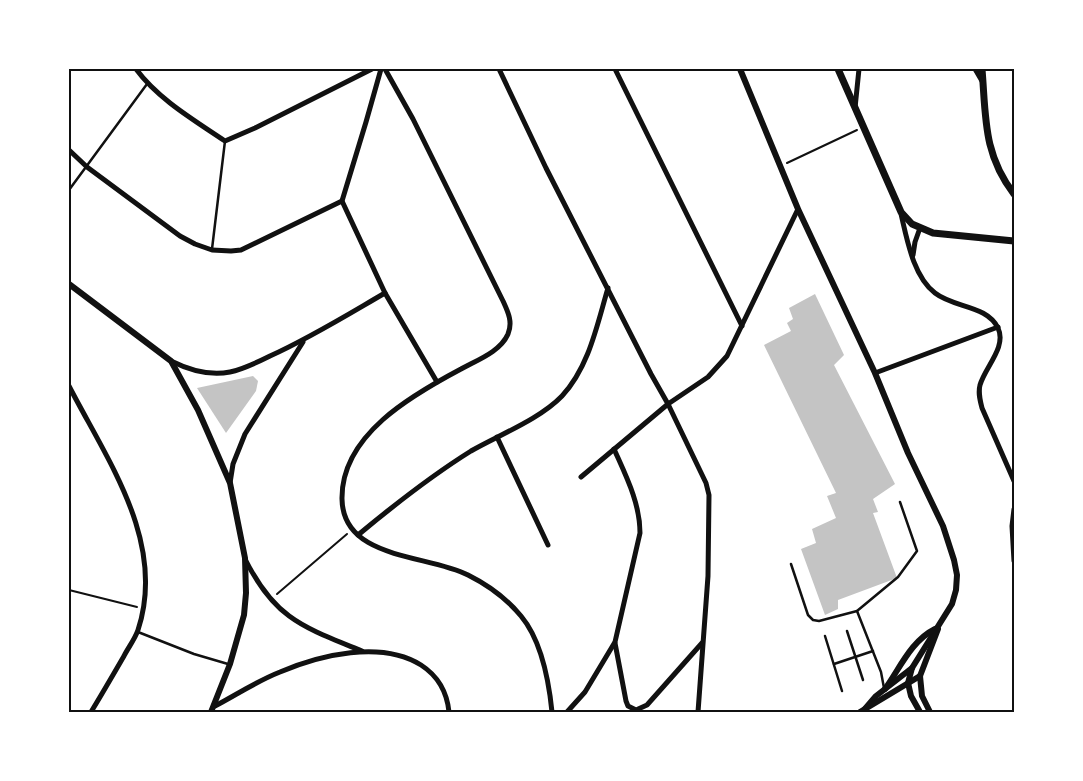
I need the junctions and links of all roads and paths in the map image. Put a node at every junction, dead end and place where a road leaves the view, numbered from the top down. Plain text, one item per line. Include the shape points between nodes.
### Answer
1 (136, 69) edge
2 (372, 69) edge
3 (381, 69) edge
4 (385, 69) edge
5 (498, 69) edge
6 (615, 69) edge
7 (740, 69) edge
8 (838, 69) edge
9 (859, 69) edge
10 (976, 69) edge
11 (982, 69) edge
12 (147, 84) junction
13 (983, 84) junction
14 (855, 108) junction
15 (864, 127) junction
16 (225, 141) junction
17 (69, 150) edge
18 (780, 166) junction
19 (87, 167) junction
20 (69, 190) edge
21 (1014, 194) edge
22 (342, 201) junction
23 (798, 209) junction
24 (901, 212) junction
25 (920, 228) junction
26 (1014, 235) edge
27 (1010, 240) edge
28 (212, 250) junction
29 (912, 261) junction
30 (69, 284) edge
31 (608, 288) junction
32 (386, 293) junction
33 (742, 326) junction
34 (998, 327) junction
35 (303, 341) junction
36 (171, 361) junction
37 (875, 373) junction
38 (437, 382) junction
39 (69, 386) edge
40 (668, 404) junction
41 (498, 437) junction
42 (614, 449) junction
43 (581, 477) dead end
44 (1014, 481) edge
45 (230, 483) junction
46 (900, 502) dead end
47 (1014, 509) edge
48 (352, 529) junction
49 (358, 535) junction
50 (548, 544) dead end
51 (245, 558) junction
52 (1014, 561) edge
53 (791, 564) dead end
54 (69, 590) edge
55 (270, 600) junction
56 (143, 609) junction
57 (857, 611) junction
58 (938, 626) junction
59 (847, 631) dead end
60 (138, 632) junction
61 (825, 636) dead end
62 (615, 642) junction
63 (702, 643) junction
64 (362, 651) junction
65 (873, 651) junction
66 (855, 657) junction
67 (924, 663) junction
68 (230, 664) junction
69 (833, 664) junction
70 (912, 668) junction
71 (920, 676) junction
72 (863, 680) dead end
73 (908, 683) junction
74 (884, 689) junction
75 (842, 691) dead end
76 (213, 709) edge
77 (863, 711) edge
78 (91, 712) edge
79 (449, 712) edge
80 (552, 712) edge
81 (567, 712) edge
82 (698, 712) edge
83 (920, 712) edge
84 (930, 712) edge

1 - 12 street
2 - 16 street
3 - 22 street
4 - 38 street via 417,127 510,320 509,333 499,347
5 - 31 street
6 - 33 street
7 - 18 street
8 - 14 main road
9 - 14 street
10 - 13 street
11 - 13 main road
12 - 16 street
12 - 19 lane
13 - 21 main road via 990,148 997,168
14 - 15 main road
15 - 18 path
15 - 24 main road
16 - 28 lane
17 - 19 street
18 - 23 street
19 - 20 lane
19 - 28 street via 180,236
22 - 28 street via 250,247 231,252
22 - 32 street
23 - 33 street
23 - 37 street
24 - 25 main road
24 - 29 street
25 - 27 main road via 933,233
25 - 29 street
26 - 27 main road
29 - 34 street via 934,293 984,313
30 - 36 street
31 - 40 street
31 - 41 street via 590,347 576,377 562,396
32 - 35 street
32 - 38 street
33 - 40 street via 718,367 698,385
34 - 37 street
34 - 44 street via 1000,342 984,373 979,396
35 - 36 street via 230,372 197,371
35 - 45 street via 245,434 232,464
36 - 45 street via 198,410
37 - 58 street via 943,526 954,560 956,590 952,604
38 - 48 street via 393,411 353,455 346,471 342,500
39 - 56 street via 126,494 138,527 146,578
40 - 42 street
40 - 63 street via 709,495 708,576
41 - 49 street via 445,468
41 - 50 street
42 - 43 street
42 - 62 street via 640,520 637,552
45 - 51 street
46 - 57 lane via 917,551 900,574
47 - 52 street
48 - 49 street
48 - 55 path
49 - 80 street via 372,546 468,575 504,598 522,617 534,639 547,676
51 - 55 street
51 - 68 street via 244,615
53 - 57 lane via 812,620
54 - 56 path
55 - 64 street via 301,624
56 - 60 street
57 - 65 lane
58 - 67 street
58 - 70 street
58 - 74 street via 916,643
59 - 66 lane
60 - 68 lane
60 - 78 street
61 - 69 lane
62 - 63 street via 626,701 636,710 647,705
62 - 81 street via 585,692
63 - 82 street
64 - 76 street via 279,672
64 - 79 street via 402,657 427,669 445,692
65 - 66 lane
65 - 74 lane
66 - 69 lane
66 - 72 lane
67 - 70 street
67 - 71 street
68 - 76 street
69 - 75 lane
70 - 73 street
70 - 74 street
71 - 73 street
71 - 84 street via 922,696
73 - 77 street
73 - 83 street
74 - 77 street

